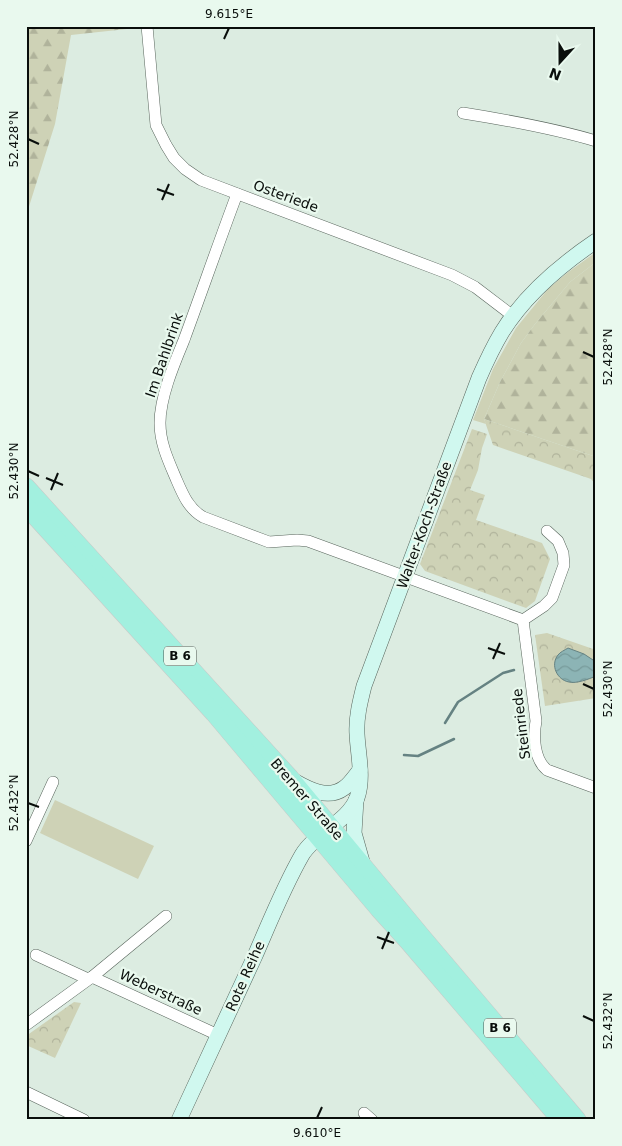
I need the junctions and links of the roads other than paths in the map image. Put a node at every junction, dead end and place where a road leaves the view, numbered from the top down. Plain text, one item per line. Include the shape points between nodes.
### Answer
1 (147, 26) edge
2 (463, 112) dead end
3 (596, 141) edge
4 (237, 194) junction
5 (596, 241) edge
6 (513, 316) junction
7 (26, 487) edge
8 (26, 506) edge
9 (547, 531) dead end
10 (405, 577) junction
11 (523, 620) junction
12 (360, 770) junction
13 (290, 778) junction
14 (53, 782) dead end
15 (596, 788) edge
16 (356, 800) junction
17 (325, 832) junction
18 (26, 841) edge
19 (364, 866) junction
20 (166, 916) dead end
21 (36, 955) dead end
22 (90, 978) junction
23 (26, 1025) edge
24 (218, 1035) junction
25 (26, 1092) edge
26 (84, 1120) edge
27 (179, 1120) edge
28 (561, 1120) edge
29 (577, 1120) edge

1 - 4 street, Osteriede via 156,124 166,145 193,175
2 - 3 street
4 - 6 street, Osteriede via 452,275 475,287
4 - 10 street, Im Bahlbrink via 163,402 160,431 170,466 190,507 199,514 269,542 308,541
5 - 6 street, Walter-Koch-Straße via 555,271
6 - 10 street, Walter-Koch-Straße via 490,353
7 - 13 main road, Bremer Straße / B 6
8 - 17 main road, Bremer Straße / B 6
9 - 11 street via 558,541 564,565 552,598
10 - 11 street
10 - 12 street, Walter-Koch-Straße via 361,698 356,724
11 - 15 street, Steinriede via 538,759 546,770
12 - 13 street via 344,788 331,794 308,789
12 - 16 street, Walter-Koch-Straße
13 - 17 main road, Bremer Straße / B 6
14 - 18 street
16 - 17 street
16 - 19 street, Walter-Koch-Straße via 354,833
17 - 19 main road, Bremer Straße / B 6
17 - 24 street, Rote Reihe via 303,853 294,870
17 - 28 main road, Bremer Straße / B 6
19 - 29 main road, Bremer Straße / B 6
20 - 22 street
21 - 22 street, Weberstraße
22 - 23 street
22 - 24 street, Weberstraße
24 - 27 street, Rote Reihe
25 - 26 street

